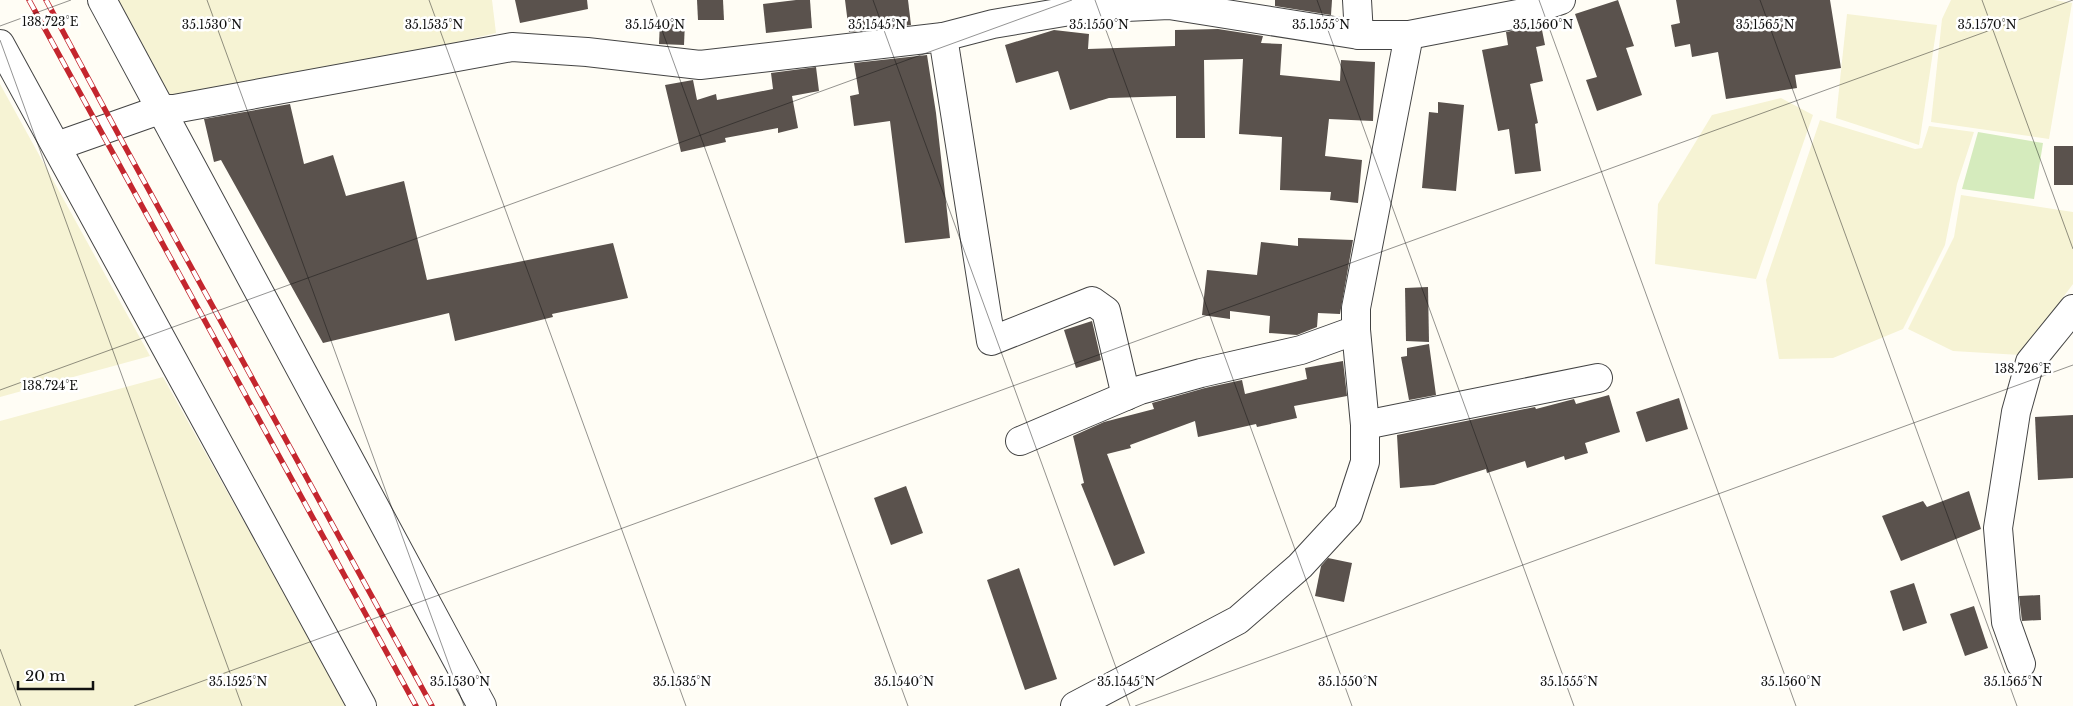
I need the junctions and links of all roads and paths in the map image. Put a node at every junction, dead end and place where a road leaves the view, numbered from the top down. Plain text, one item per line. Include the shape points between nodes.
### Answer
1 (102, 0) edge
2 (1357, 0) edge
3 (1562, 0) edge
4 (1359, 35) junction
5 (1409, 35) junction
6 (943, 37) junction
7 (0, 44) edge
8 (162, 109) junction
9 (57, 146) junction
10 (2073, 309) edge
11 (1356, 330) junction
12 (1598, 378) dead end
13 (1126, 396) junction
14 (1365, 425) junction
15 (1020, 441) dead end
16 (2021, 664) dead end
17 (362, 706) edge
18 (482, 706) edge
19 (1075, 706) edge

1 - 8 street
2 - 4 street
3 - 5 street via 1523,13
4 - 5 street
4 - 6 street via 1169,5 1082,9 993,24
5 - 11 street via 1356,308
6 - 8 street via 700,65 512,47
6 - 13 street via 991,342 1092,301 1106,311
7 - 9 street
8 - 9 street
8 - 18 street
9 - 17 street
10 - 16 street via 2030,362 2016,412 1998,528 2006,622
11 - 13 street via 1301,350 1201,373
11 - 14 street
12 - 14 street
13 - 15 street
14 - 19 street via 1365,462 1348,514 1300,566 1238,620

